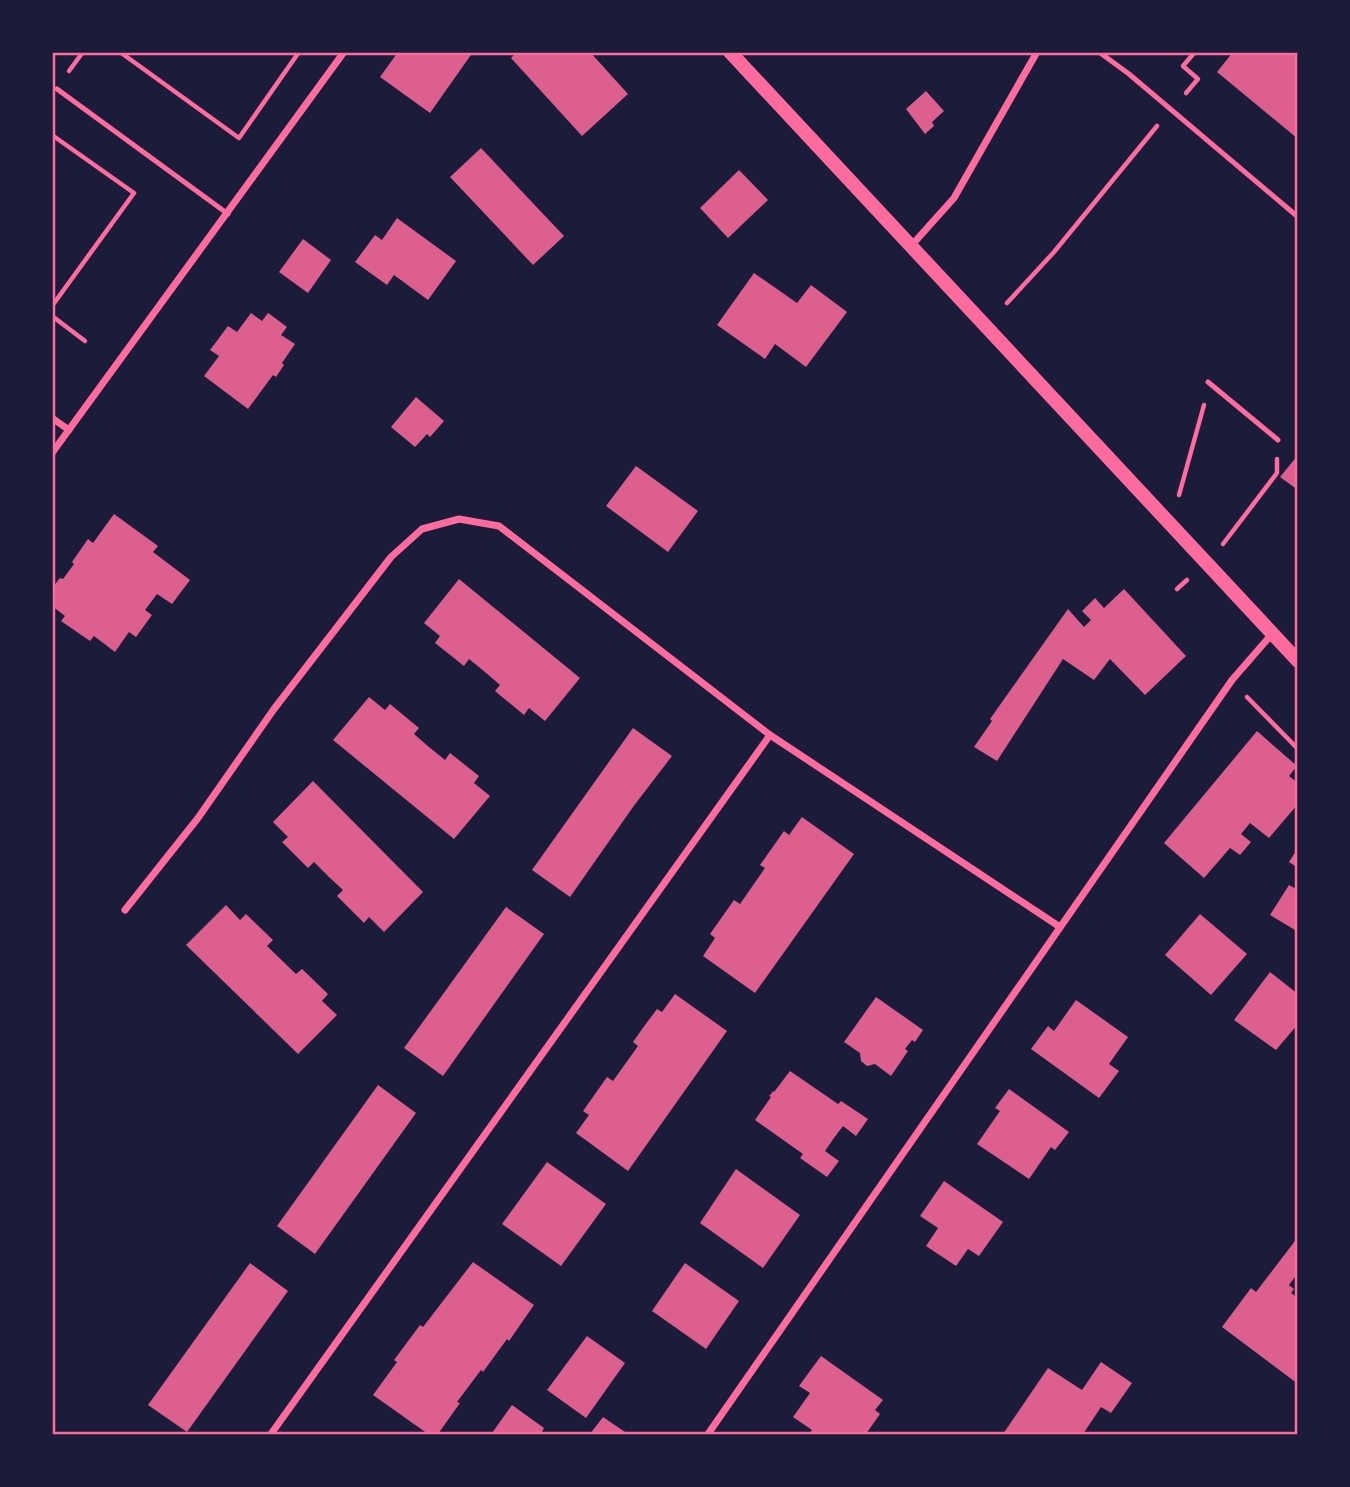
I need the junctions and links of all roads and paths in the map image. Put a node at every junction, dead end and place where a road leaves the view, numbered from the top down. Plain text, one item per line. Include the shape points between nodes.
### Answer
1 (120, 52) edge
2 (299, 52) edge
3 (344, 52) edge
4 (730, 52) edge
5 (1037, 52) edge
6 (1099, 52) edge
7 (1195, 52) edge
8 (57, 89) dead end
9 (1170, 110) junction
10 (52, 135) edge
11 (228, 214) junction
12 (1297, 217) edge
13 (911, 246) junction
14 (1007, 303) dead end
15 (52, 306) edge
16 (52, 316) edge
17 (85, 341) dead end
18 (1208, 382) joint
19 (52, 418) edge
20 (69, 430) junction
21 (1278, 440) joint
22 (52, 453) edge
23 (1179, 496) dead end
24 (1222, 544) dead end
25 (1273, 634) junction
26 (1297, 661) edge
27 (1249, 687) dead end
28 (770, 735) junction
29 (1297, 749) edge
30 (125, 910) dead end
31 (1060, 927) junction
32 (271, 1434) edge
33 (708, 1434) edge

1 - 2 path via 239,138
3 - 11 street
4 - 13 main road
5 - 13 street via 954,198
6 - 9 lane
7 - 9 path via 1183,66 1198,79
8 - 11 lane
9 - 12 lane
9 - 14 path
10 - 15 path via 134,193
11 - 20 street
13 - 25 main road
16 - 17 path
18 - 21 lane
18 - 23 path
19 - 20 street
20 - 22 street
21 - 24 path via 1277,473
25 - 26 main road
25 - 31 street via 1232,680
27 - 29 path via 1245,695
28 - 30 street via 499,526 459,519 422,529 391,558
28 - 31 street
28 - 32 street
31 - 33 street

